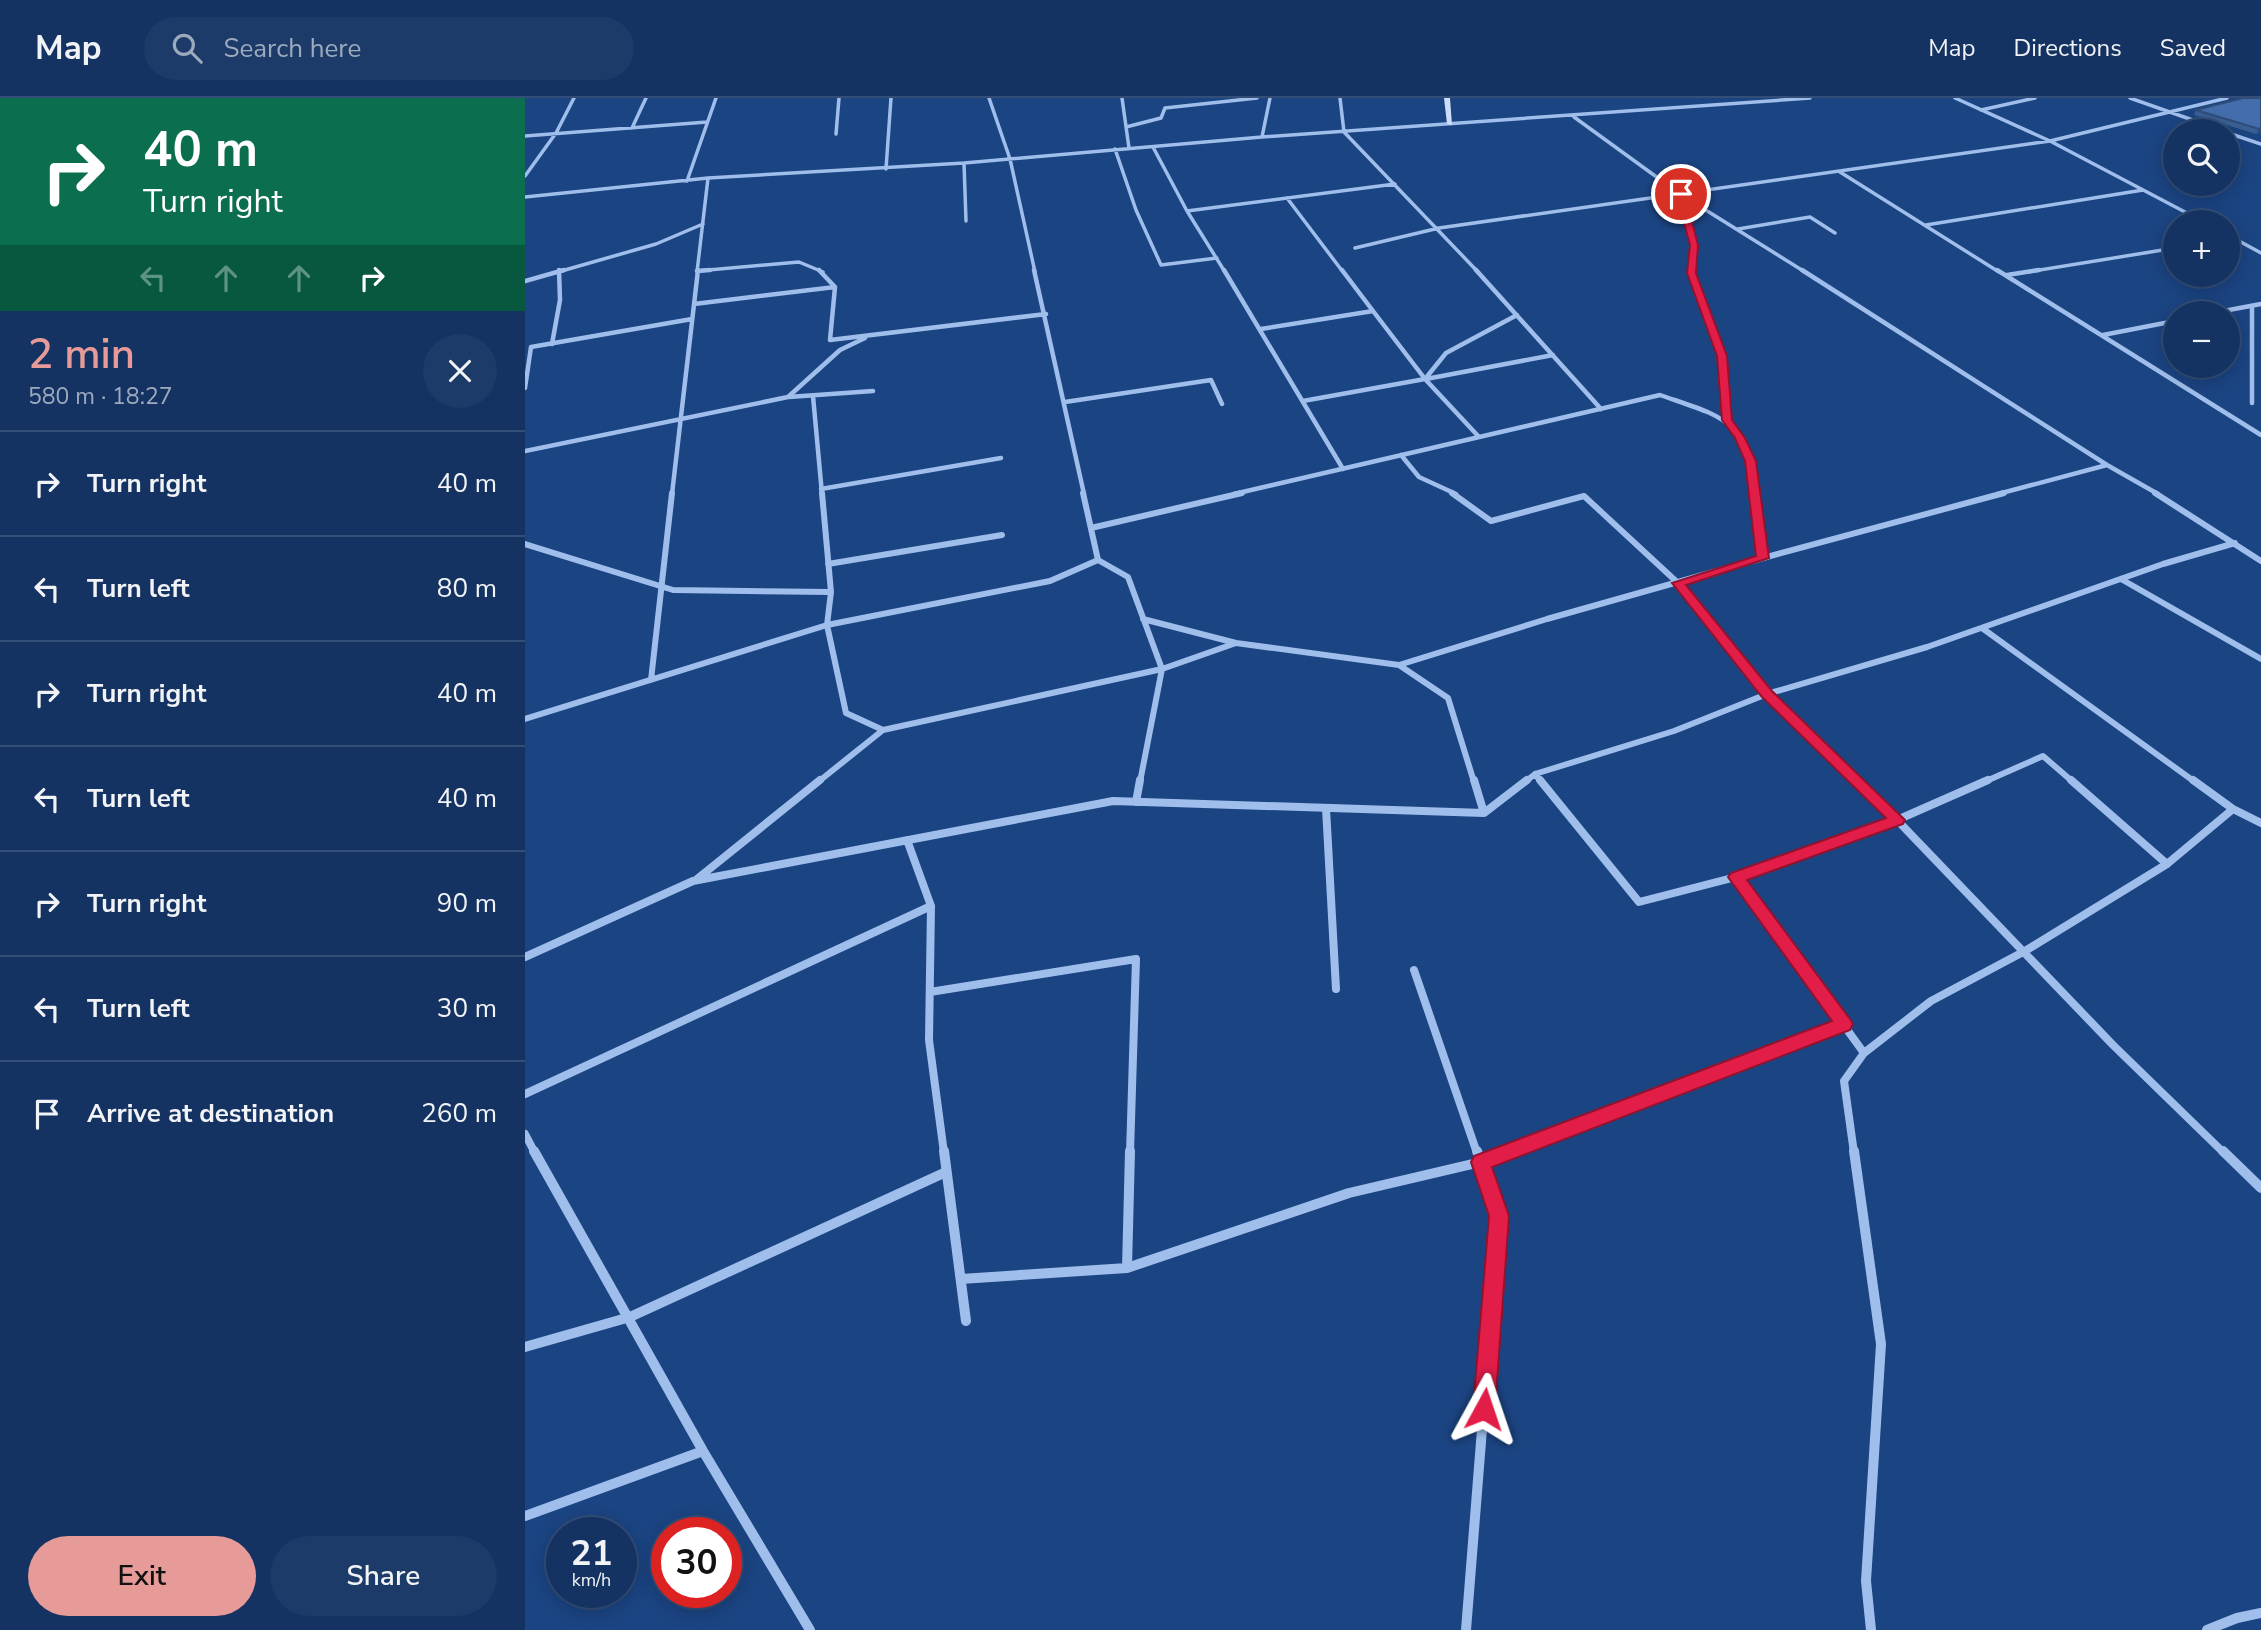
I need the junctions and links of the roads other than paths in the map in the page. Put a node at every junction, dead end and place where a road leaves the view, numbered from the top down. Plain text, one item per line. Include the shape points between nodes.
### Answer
1 (574, 98) edge
2 (646, 98) edge
3 (716, 98) edge
4 (839, 98) edge
5 (891, 98) edge
6 (989, 98) edge
7 (1122, 98) edge
8 (1257, 98) edge
9 (1270, 98) edge
10 (1340, 98) edge
11 (1447, 98) edge
12 (1810, 98) edge
13 (1955, 98) edge
14 (2035, 98) edge
15 (2130, 98) edge
16 (2227, 98) edge
17 (1981, 110) junction
18 (2168, 112) junction
19 (1574, 116) junction
20 (2188, 119) edge
21 (707, 122) junction
22 (1450, 124) junction
23 (1126, 127) junction
24 (632, 128) junction
25 (1344, 132) junction
26 (556, 133) junction
27 (836, 134) dead end
28 (525, 136) edge
29 (1262, 137) junction
30 (2240, 137) edge
31 (2050, 141) junction
32 (2260, 143) edge
33 (1153, 146) junction
34 (1129, 148) junction
35 (1115, 149) junction
36 (1010, 159) junction
37 (964, 163) junction
38 (886, 169) junction
39 (1839, 171) junction
40 (525, 176) edge
41 (708, 178) junction
42 (687, 181) junction
43 (1395, 184) junction
44 (2143, 190) junction
45 (1681, 194) junction
46 (525, 197) edge
47 (1287, 198) junction
48 (2181, 210) edge
49 (1187, 211) junction
50 (966, 220) dead end
51 (703, 224) junction
52 (1926, 225) junction
53 (1439, 228) junction
54 (1737, 229) junction
55 (1835, 233) dead end
56 (2240, 242) edge
57 (1355, 248) dead end
58 (2163, 250) edge
59 (2261, 253) edge
60 (1217, 258) junction
61 (559, 270) junction
62 (697, 271) junction
63 (2007, 275) junction
64 (525, 281) edge
65 (835, 287) junction
66 (694, 303) junction
67 (2261, 304) edge
68 (2252, 306) junction
69 (2240, 308) edge
70 (1373, 311) junction
71 (1046, 314) junction
72 (1517, 315) junction
73 (692, 319) junction
74 (2163, 323) edge
75 (1261, 329) junction
76 (875, 334) junction
77 (2103, 335) junction
78 (552, 344) junction
79 (1553, 355) junction
80 (1425, 379) junction
81 (525, 388) edge
82 (873, 391) dead end
83 (813, 396) junction
84 (788, 397) junction
85 (1303, 401) junction
86 (1065, 402) junction
87 (2252, 403) dead end
88 (1222, 404) dead end
89 (1601, 409) junction
90 (680, 419) junction
91 (1727, 420) junction
92 (2261, 435) edge
93 (1479, 437) junction
94 (525, 451) edge
95 (1401, 455) junction
96 (1001, 458) dead end
97 (2107, 466) junction
98 (1343, 469) junction
99 (821, 489) junction
100 (1091, 528) junction
101 (1002, 535) dead end
102 (2235, 543) junction
103 (525, 544) edge
104 (1763, 558) junction
105 (1098, 560) junction
106 (2261, 561) edge
107 (828, 564) junction
108 (2121, 579) junction
109 (1678, 583) junction
110 (660, 586) junction
111 (831, 592) junction
112 (1143, 619) junction
113 (828, 625) junction
114 (1982, 628) junction
115 (1236, 643) junction
116 (2261, 659) edge
117 (1399, 665) junction
118 (1162, 669) junction
119 (651, 680) junction
120 (1767, 694) junction
121 (525, 719) edge
122 (883, 730) junction
123 (1535, 774) junction
124 (1136, 802) junction
125 (1326, 808) junction
126 (2233, 809) junction
127 (1484, 813) junction
128 (1897, 820) junction
129 (2261, 823) edge
130 (907, 840) junction
131 (2167, 864) junction
132 (1736, 877) junction
133 (693, 881) junction
134 (931, 906) junction
135 (2025, 951) junction
136 (525, 957) edge
137 (1414, 970) dead end
138 (1336, 989) dead end
139 (930, 992) junction
140 (1844, 1024) junction
141 (1864, 1053) junction
142 (525, 1094) edge
143 (525, 1134) edge
144 (1481, 1162) junction
145 (946, 1172) junction
146 (2261, 1188) edge
147 (1127, 1268) junction
148 (961, 1279) junction
149 (630, 1317) junction
150 (966, 1321) dead end
151 (525, 1347) edge
152 (703, 1451) junction
153 (525, 1516) edge
154 (2261, 1613) edge
155 (810, 1630) edge
156 (1466, 1630) edge
157 (1871, 1630) edge
158 (2207, 1630) edge

1 - 26 street
2 - 24 street
3 - 21 street
4 - 27 street
5 - 38 street
6 - 36 street
7 - 23 street
8 - 23 street via 1164,108 1161,118
9 - 29 street
10 - 25 street
11 - 22 street
12 - 19 street
13 - 17 street
14 - 17 street
15 - 18 street
16 - 18 street
17 - 31 street
18 - 20 street
18 - 31 street
19 - 22 street
19 - 45 street
21 - 24 street
21 - 42 street
22 - 25 street
23 - 34 street
24 - 26 street
25 - 29 street
25 - 43 street
26 - 28 street
26 - 40 street
29 - 33 street
30 - 32 street
31 - 39 street
31 - 44 street
33 - 34 street
33 - 49 street
34 - 35 street
35 - 36 street
35 - 60 street via 1161,265
36 - 37 street
36 - 71 street
37 - 38 street
37 - 50 street
38 - 41 street
39 - 45 street
39 - 52 street
41 - 42 street
41 - 51 street
42 - 46 street
43 - 47 street
43 - 53 street
44 - 48 street
44 - 52 street
45 - 53 street
45 - 54 street
45 - 91 street via 1694,245 1691,273 1722,356
47 - 49 street
47 - 70 street
49 - 60 street
51 - 61 street via 656,244
51 - 62 street
52 - 63 street
53 - 57 street
53 - 72 street
54 - 55 street via 1809,217
54 - 97 street
56 - 59 street
58 - 63 street
60 - 75 street
61 - 64 street
61 - 78 street via 560,300
62 - 65 street via 799,262 822,271
62 - 66 street
63 - 77 street
65 - 66 street
65 - 76 street via 830,340
66 - 73 street
67 - 68 street
68 - 69 street
68 - 87 street
70 - 75 street
70 - 80 street
71 - 76 street
71 - 86 street
72 - 79 street
72 - 80 street via 1446,353
73 - 78 street
73 - 90 street
74 - 77 street
75 - 85 street
76 - 84 street via 840,350
77 - 92 street
78 - 81 street via 531,347
79 - 80 street
79 - 89 street
80 - 85 street
80 - 93 street
82 - 83 street
83 - 84 street
83 - 99 street
84 - 90 street
85 - 98 street
86 - 88 street via 1212,380
86 - 100 street
89 - 91 street via 1660,395
89 - 93 street
90 - 94 street
90 - 110 street
91 - 104 street via 1750,461
93 - 95 street
95 - 98 street
95 - 109 street via 1419,477 1455,494 1490,521 1584,496
96 - 99 street
97 - 102 street
97 - 104 street
98 - 100 street
99 - 107 street
100 - 105 street
101 - 107 street
102 - 106 street
102 - 108 street
103 - 110 street
104 - 109 street
105 - 112 street via 1128,578
105 - 113 street via 1050,581
107 - 111 street
108 - 114 street
108 - 116 street
109 - 117 street
109 - 120 street
110 - 111 street via 673,590
110 - 119 street
111 - 113 street
112 - 115 street
112 - 118 street
113 - 119 street
113 - 122 street via 846,713
114 - 120 street
114 - 126 street
115 - 117 street
115 - 118 street
117 - 127 street via 1448,698
118 - 122 street
118 - 124 street
119 - 121 street
120 - 123 street via 1674,731
120 - 128 street
122 - 133 street
123 - 127 street
123 - 132 street via 1639,901
124 - 125 street
124 - 130 street via 1113,801
125 - 127 street
125 - 138 street
126 - 129 street
126 - 131 street
128 - 131 street via 2043,756
128 - 132 street
128 - 135 street
130 - 133 street
130 - 134 street
131 - 135 street
132 - 140 street
133 - 136 street
134 - 139 street
134 - 142 street
135 - 141 street via 1931,1001
135 - 146 street via 2113,1045
137 - 144 street
139 - 145 street via 929,1040
139 - 147 street via 1136,959
140 - 141 street
140 - 144 street
141 - 157 street via 1845,1081 1881,1344 1866,1581
143 - 149 street
144 - 147 street via 1349,1193
144 - 156 street via 1499,1216
145 - 148 street
145 - 149 street
147 - 148 street
148 - 150 street
149 - 151 street
149 - 152 street
152 - 153 street
152 - 155 street
154 - 158 street

